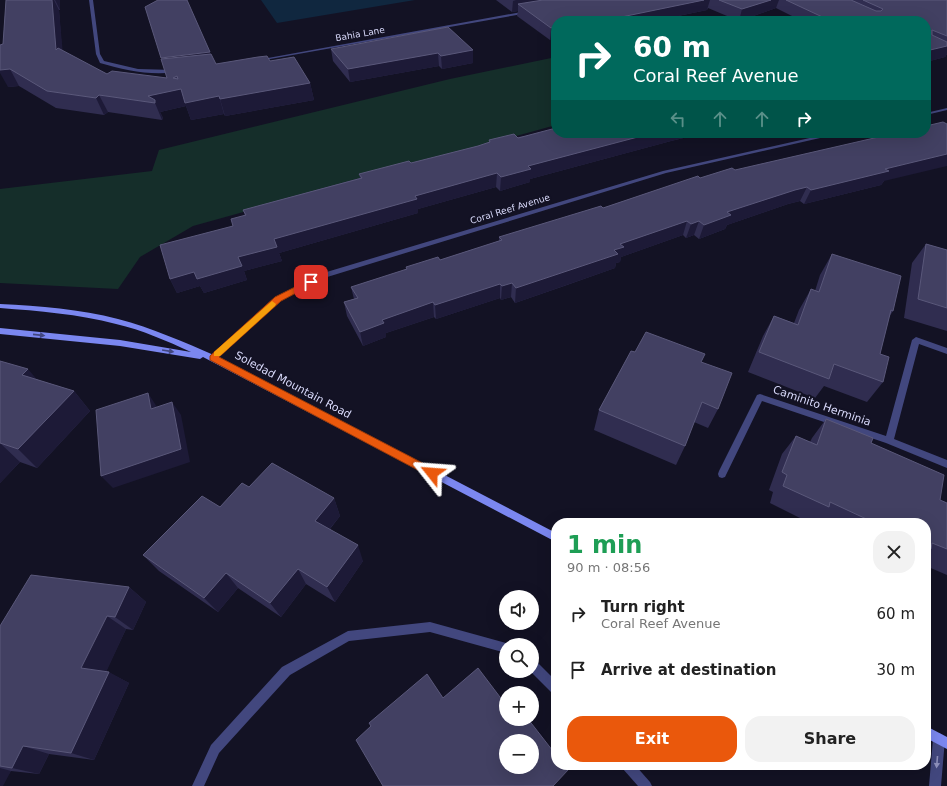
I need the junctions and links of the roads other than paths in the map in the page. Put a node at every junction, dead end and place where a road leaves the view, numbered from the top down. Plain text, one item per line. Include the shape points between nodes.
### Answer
1 (91, 0) edge
2 (532, 11) edge
3 (251, 61) edge
4 (180, 71) edge
5 (947, 109) edge
6 (931, 113) edge
7 (817, 138) edge
8 (0, 306) edge
9 (0, 331) edge
10 (947, 351) edge
11 (213, 358) junction
12 (889, 441) junction
13 (947, 464) edge
14 (722, 474) dead end
15 (551, 535) edge
16 (499, 646) edge
17 (539, 672) edge
18 (551, 684) edge
19 (931, 735) edge
20 (943, 741) edge
21 (632, 770) edge
22 (198, 786) edge
23 (646, 786) edge
24 (935, 786) edge

1 - 4 street via 98,54 102,62 128,71
2 - 3 street, Bahia Lane
5 - 6 street
7 - 11 street, Coral Reef Avenue via 665,172 322,276 278,299
8 - 11 main road, Soledad Mountain Road via 104,318 168,338
9 -> 11 main road via 120,344
10 - 12 street via 916,340
11 - 15 main road, Soledad Mountain Road
12 - 13 street, Caminito Herminia
12 - 14 street, Caminito Herminia via 760,397
16 - 22 street via 430,626 348,636 286,671 215,749
17 - 18 street
19 - 20 main road
20 -> 24 street
21 - 23 street

